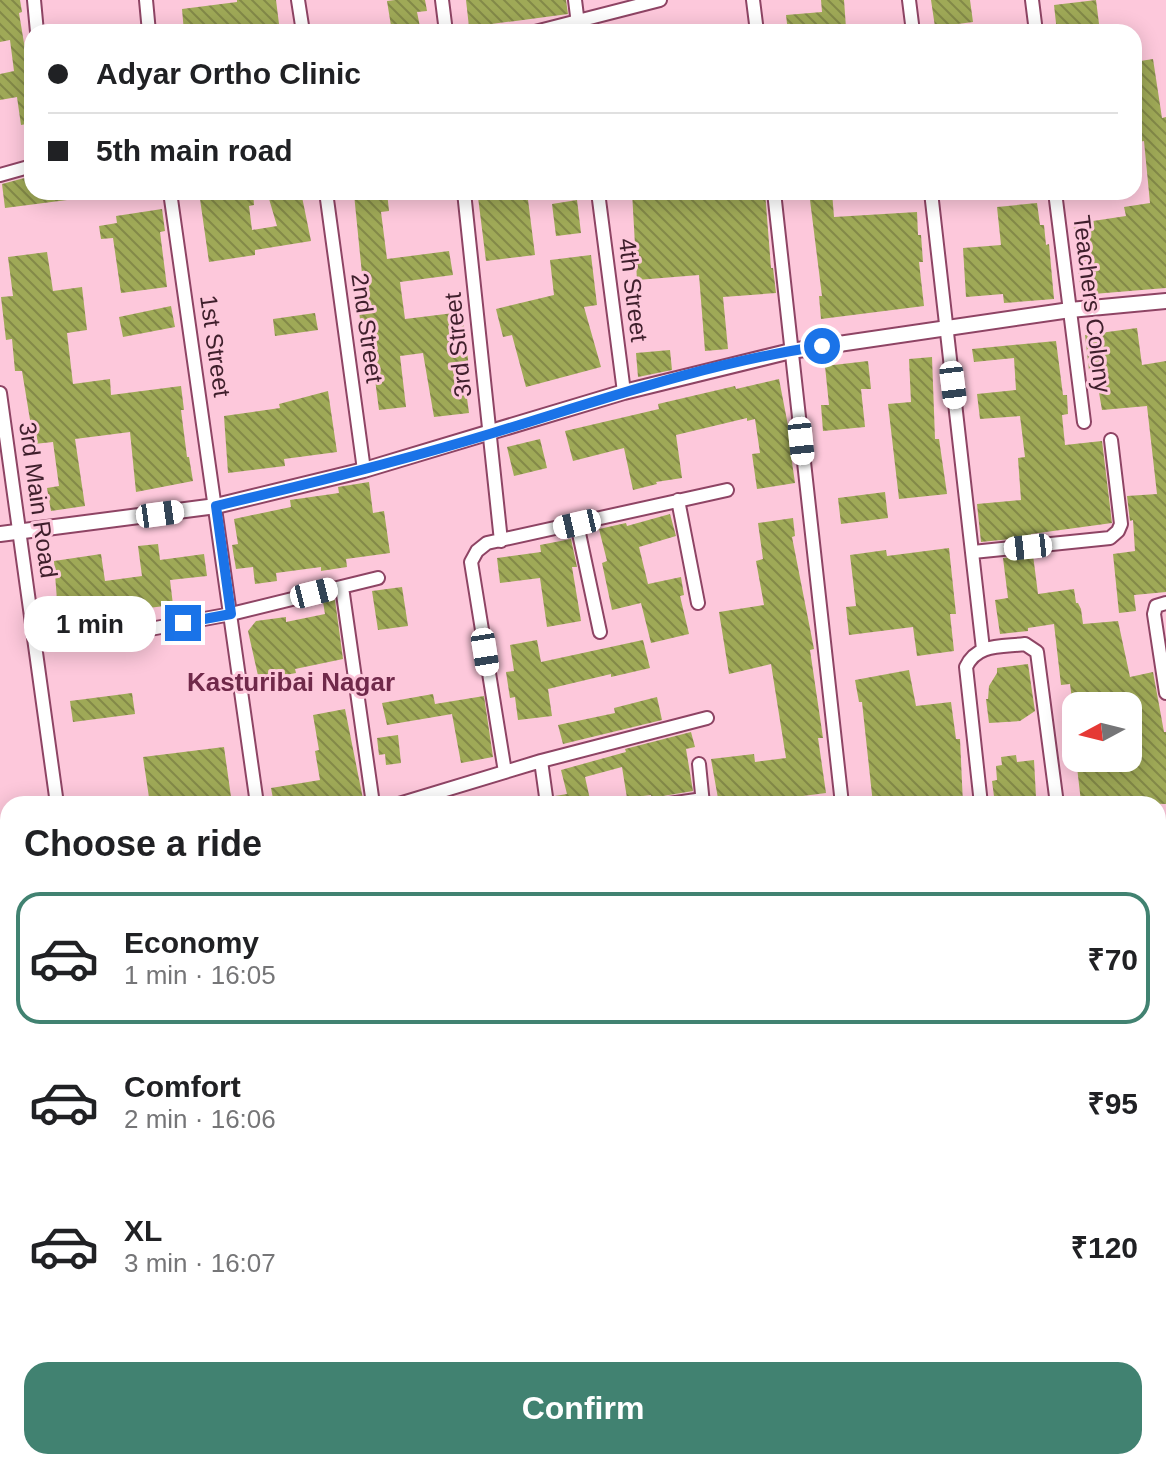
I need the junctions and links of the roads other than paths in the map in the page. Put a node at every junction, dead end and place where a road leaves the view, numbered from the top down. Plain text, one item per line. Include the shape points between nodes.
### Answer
1 (34, 0) edge
2 (146, 0) edge
3 (298, 0) edge
4 (442, 0) edge
5 (575, 0) edge
6 (660, 0) edge
7 (753, 0) edge
8 (909, 0) edge
9 (1032, 0) edge
10 (36, 24) edge
11 (148, 24) edge
12 (302, 24) edge
13 (445, 24) edge
14 (578, 24) edge
15 (587, 24) edge
16 (756, 24) edge
17 (912, 24) edge
18 (1035, 24) edge
19 (24, 168) edge
20 (0, 175) edge
21 (171, 200) edge
22 (327, 200) edge
23 (465, 200) edge
24 (599, 200) edge
25 (775, 200) edge
26 (932, 200) edge
27 (1056, 200) edge
28 (1166, 301) edge
29 (1070, 310) junction
30 (946, 329) junction
31 (791, 351) junction
32 (624, 392) junction
33 (0, 393) edge
34 (1084, 422) dead end
35 (3, 428) edge
36 (489, 434) junction
37 (1111, 440) dead end
38 (6, 467) edge
39 (364, 470) junction
40 (727, 490) dead end
41 (678, 500) junction
42 (216, 506) junction
43 (577, 524) junction
44 (21, 532) junction
45 (0, 534) edge
46 (501, 541) junction
47 (973, 552) junction
48 (378, 578) dead end
49 (342, 587) junction
50 (698, 603) dead end
51 (1161, 605) edge
52 (231, 614) junction
53 (134, 632) dead end
54 (600, 632) dead end
55 (983, 649) junction
56 (1166, 693) edge
57 (707, 718) dead end
58 (541, 761) junction
59 (699, 764) dead end
60 (505, 772) junction
61 (56, 796) edge
62 (256, 796) edge
63 (372, 796) edge
64 (445, 796) edge
65 (546, 796) edge
66 (702, 796) edge
67 (841, 796) edge
68 (980, 796) edge
69 (1056, 796) edge

1 - 10 street
2 - 11 street
3 - 12 street
4 - 13 street
5 - 14 street
6 - 15 street
7 - 16 street
8 - 17 street
9 - 18 street
19 - 20 street
21 - 42 street, 1st Street
22 - 39 street, 2nd Street
23 - 36 street, 3rd Street
24 - 32 street, 4th Street
25 - 31 street
26 - 30 street
27 - 29 street, Teachers Colony
28 - 29 street
29 - 30 street
29 - 34 street, Teachers Colony
30 - 31 street
30 - 47 street
31 - 32 street
31 - 67 street
32 - 36 street
33 - 35 street, 3rd Main Road
35 - 38 street, 3rd Main Road
36 - 39 street
36 - 46 street, 3rd Street
37 - 47 street via 1121,524 1115,535
38 - 44 street, 3rd Main Road
39 - 42 street
40 - 41 street
41 - 43 street
41 - 50 street
42 - 44 street
42 - 52 street, 1st Street
43 - 46 street
43 - 54 street
44 - 45 street
44 - 61 street, 3rd Main Road
46 - 60 street via 487,543 471,562
47 - 55 street
48 - 49 street
49 - 52 street
49 - 63 street
51 - 56 street via 1154,614
52 - 53 street
52 - 62 street, 1st Street
55 - 68 street via 966,667
55 - 69 street via 1025,644 1037,652
57 - 58 street
58 - 60 street
58 - 65 street
59 - 66 street
60 - 64 street

